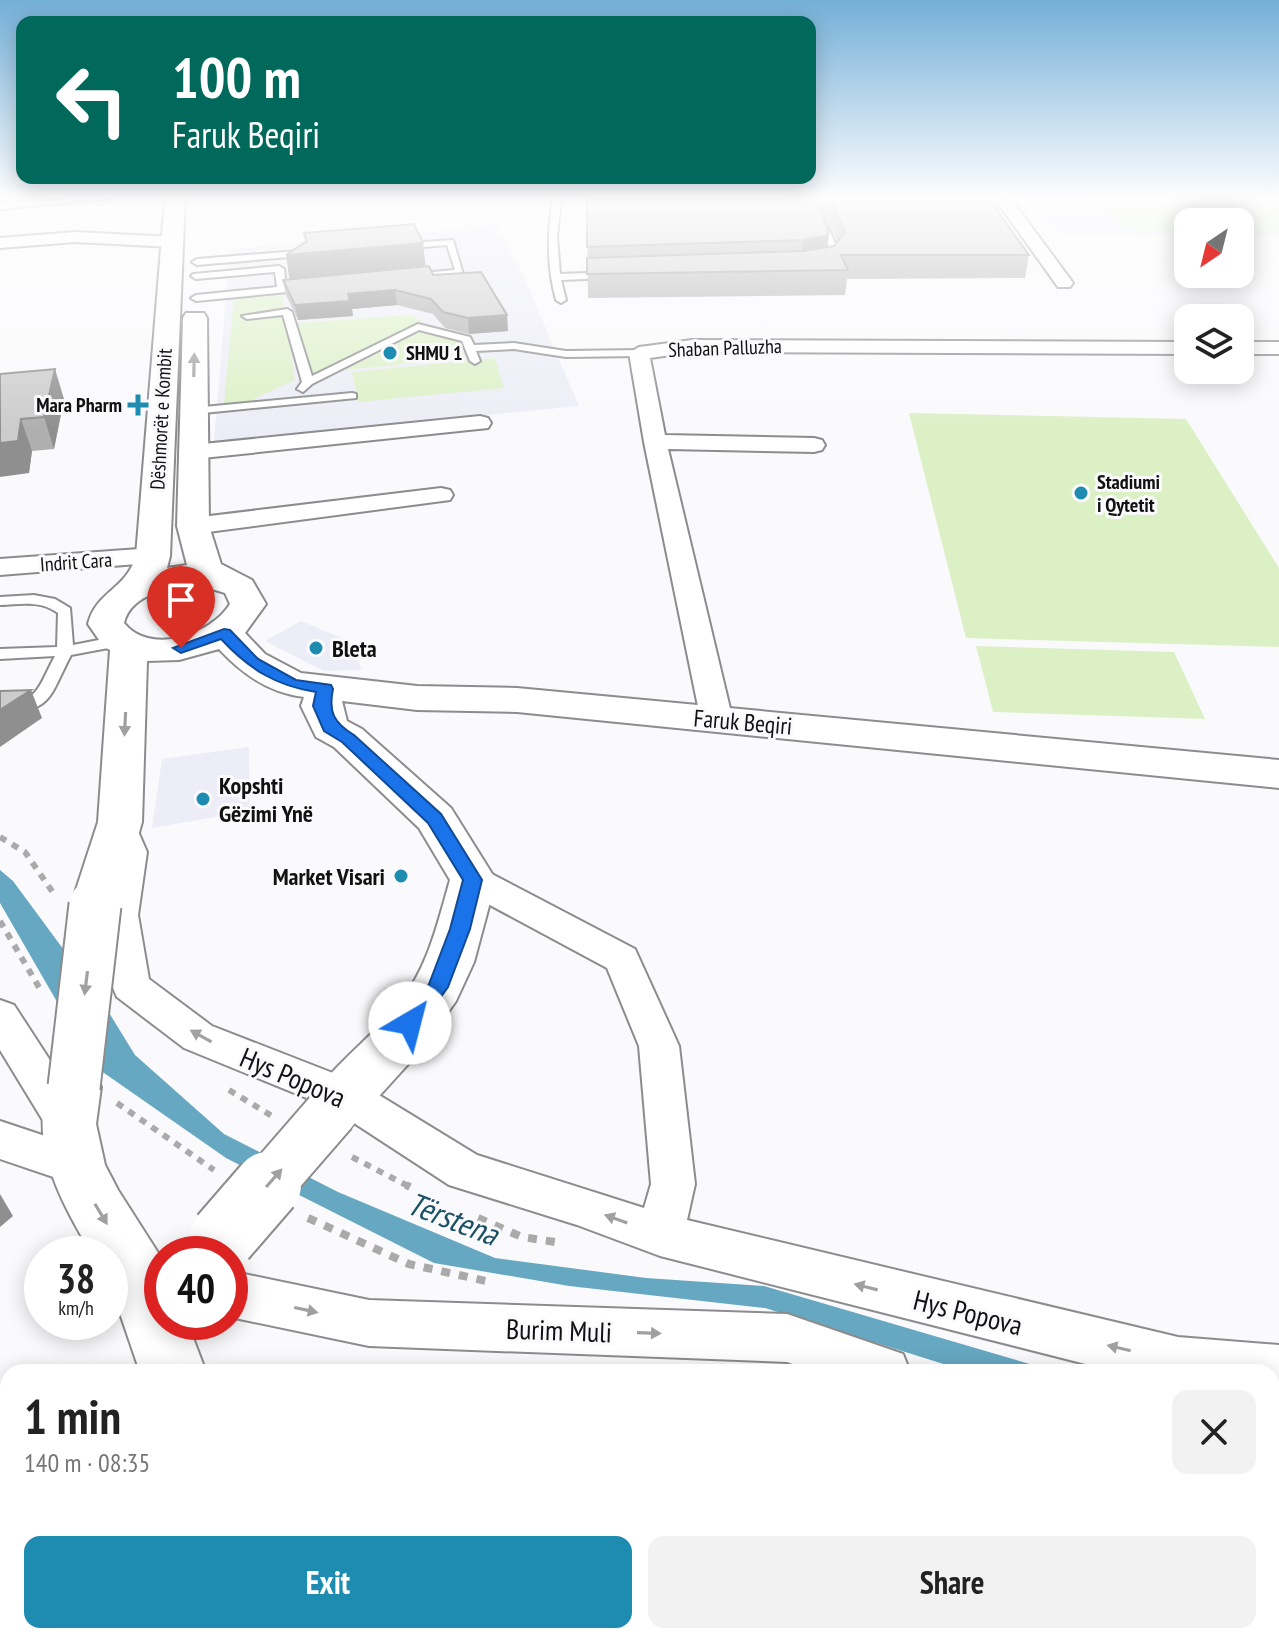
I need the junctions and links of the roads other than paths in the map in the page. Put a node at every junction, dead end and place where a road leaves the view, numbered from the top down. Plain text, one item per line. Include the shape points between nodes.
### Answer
1 (170, 276) edge
2 (196, 276) edge
3 (244, 276) edge
4 (252, 276) edge
5 (280, 276) edge
6 (423, 276) edge
7 (594, 276) edge
8 (1059, 276) edge
9 (554, 277) joint
10 (401, 278) edge
11 (1064, 283) dead end
12 (326, 285) edge
13 (282, 289) junction
14 (196, 290) junction
15 (561, 300) dead end
16 (247, 316) dead end
17 (167, 324) junction
18 (470, 348) junction
19 (1174, 348) edge
20 (1254, 348) edge
21 (1279, 348) edge
22 (639, 353) junction
23 (475, 361) dead end
24 (308, 382) junction
25 (352, 396) dead end
26 (294, 401) junction
27 (480, 423) dead end
28 (193, 430) junction
29 (160, 431) junction
30 (655, 442) junction
31 (814, 445) dead end
32 (441, 495) dead end
33 (193, 526) junction
34 (0, 567) edge
35 (145, 572) junction
36 (216, 577) junction
37 (0, 601) edge
38 (224, 633) junction
39 (124, 644) junction
40 (65, 651) junction
41 (0, 654) edge
42 (325, 689) junction
43 (381, 695) junction
44 (0, 710) edge
45 (717, 721) junction
46 (348, 738) junction
47 (1279, 774) edge
48 (120, 822) junction
49 (473, 880) junction
50 (0, 1016) edge
51 (339, 1104) junction
52 (82, 1118) junction
53 (0, 1140) edge
54 (660, 1235) junction
55 (225, 1236) edge
56 (248, 1298) edge
57 (179, 1340) edge
58 (172, 1364) edge
59 (176, 1364) edge
60 (862, 1364) edge
61 (1203, 1364) edge

1 - 17 street, Dëshmorët e Kombit
2 - 14 street, Dëshmorët e Kombit
3 - 14 lane
4 - 14 lane
5 - 13 lane
6 - 10 lane
7 - 9 lane
8 - 11 street
9 - 15 lane
12 - 13 lane
13 - 14 lane
14 - 17 street
28 -> 14 street, Dëshmorët e Kombit
16 - 24 lane via 287,312
17 - 29 street, Dëshmorët e Kombit
18 - 22 lane
18 - 23 lane
18 - 24 lane via 466,339 418,327
19 - 22 street, Shaban Palluzha via 692,346
20 - 21 street
22 - 30 street, Shaban Palluzha
24 - 26 lane
25 - 26 lane
26 - 28 lane
27 - 28 street, Dëshmorët e Kombit
28 - 29 street
28 - 33 street, Dëshmorët e Kombit
29 - 35 street, Dëshmorët e Kombit
30 - 31 street
30 - 45 street, Shaban Palluzha
32 - 33 street
33 - 36 street, Dëshmorët e Kombit via 205,568
34 - 35 street, Indrit Cara
35 - 36 street
35 - 39 street via 107,615 110,634
36 - 38 street via 240,587 248,604 245,614
37 - 40 lane via 55,602 65,611
38 - 39 street via 181,648
38 - 42 street, Faruk Beqiri via 252,662 292,684
39 - 40 lane
39 -> 48 street
40 - 41 lane
40 - 44 lane via 39,700 28,707
42 - 43 street, Faruk Beqiri
42 - 46 street via 321,706 330,728
43 - 45 street, Faruk Beqiri via 517,700
43 - 46 street via 348,717
45 - 47 street, Faruk Beqiri
46 - 49 street via 435,818
51 -> 48 street, Hys Popova via 198,1037 131,986 120,915 130,852
48 -> 52 street, bridge via 95,905
49 - 51 street via 438,987
49 - 54 street via 622,959 659,1046 673,1184
50 - 52 street
54 -> 51 street, Hys Popova via 465,1171
55 -> 51 street, bridge
52 - 53 street
52 -> 58 street via 97,1209 138,1274
61 -> 54 street, Hys Popova via 1001,1321
56 -> 60 street, Burim Muli via 369,1323 787,1338
57 - 59 street

